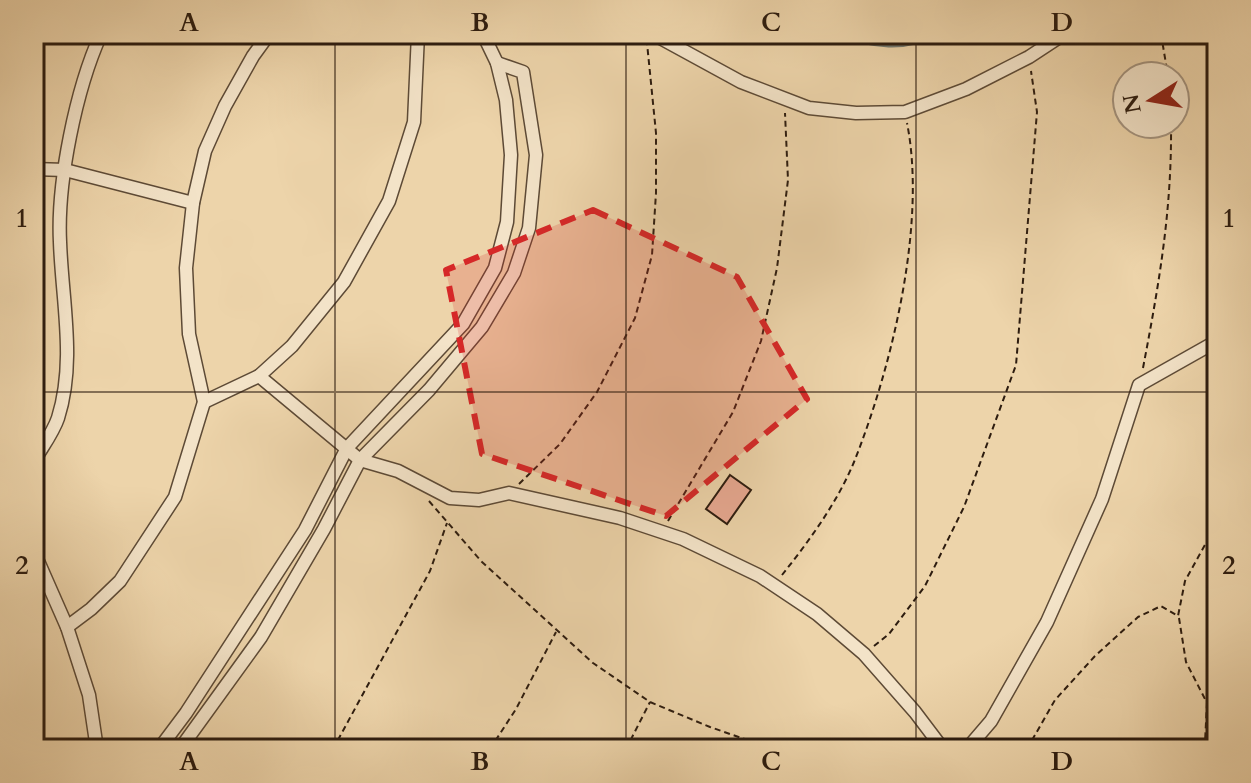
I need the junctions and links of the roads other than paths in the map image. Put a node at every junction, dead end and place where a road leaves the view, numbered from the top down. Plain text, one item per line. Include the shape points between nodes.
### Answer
1 (101, 34) edge
2 (269, 34) edge
3 (418, 34) edge
4 (483, 34) edge
5 (653, 34) edge
6 (1064, 34) edge
7 (497, 63) junction
8 (34, 169) edge
9 (65, 170) junction
10 (193, 203) junction
11 (1217, 341) edge
12 (259, 376) junction
13 (204, 402) junction
14 (347, 448) junction
15 (360, 460) junction
16 (34, 461) edge
17 (34, 552) edge
18 (67, 627) junction
19 (97, 749) edge
20 (159, 749) edge
21 (180, 749) edge
22 (943, 749) edge
23 (967, 749) edge

1 - 9 street via 76,106
2 - 10 street via 225,106 205,151
3 - 12 street via 414,122 389,201 344,282 292,346
4 - 7 street
5 - 6 street via 784,99 809,108 856,113 905,112 966,89
7 - 14 street via 511,155 507,222 495,268 463,324
7 - 15 street via 523,72 536,155 529,228 518,262 482,327
8 - 9 street
9 - 10 street
9 - 16 street via 59,239 68,376 57,421
10 - 13 street via 186,268 189,334
11 - 23 street via 1139,385 1102,499 1047,622 991,721
12 - 13 street
12 - 14 street
13 - 18 street via 175,497 120,581
14 - 15 street
14 - 20 street via 305,530
15 - 21 street via 261,637
15 - 22 street via 398,471 450,498 479,500 509,493 620,518 683,539 774,585 817,614 864,654
17 - 18 street
18 - 19 street via 89,695

